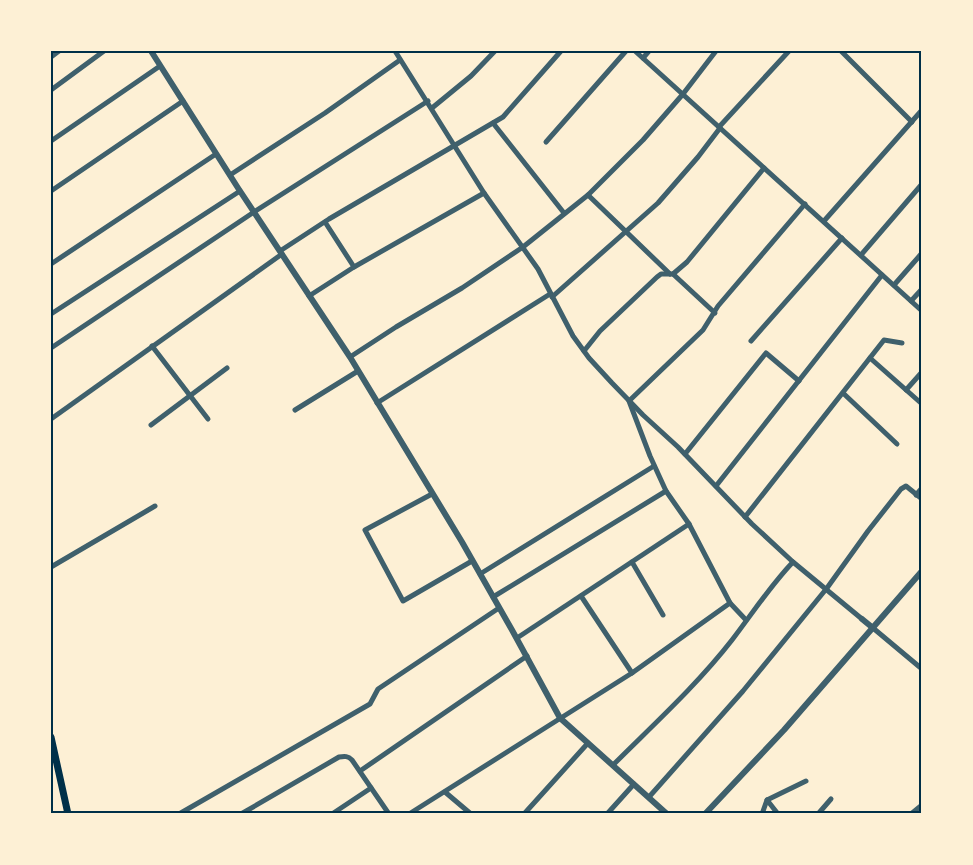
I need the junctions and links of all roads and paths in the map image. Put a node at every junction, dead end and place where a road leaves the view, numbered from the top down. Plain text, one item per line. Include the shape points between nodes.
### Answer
1 (59, 51) edge
2 (104, 51) edge
3 (151, 51) edge
4 (395, 51) edge
5 (494, 51) edge
6 (561, 51) edge
7 (626, 51) edge
8 (635, 51) edge
9 (649, 51) edge
10 (716, 51) edge
11 (789, 51) edge
12 (841, 51) edge
13 (51, 56) edge
14 (643, 58) junction
15 (400, 60) junction
16 (160, 66) junction
17 (51, 90) edge
18 (683, 94) junction
19 (182, 101) junction
20 (428, 101) junction
21 (432, 108) junction
22 (922, 110) edge
23 (912, 122) junction
24 (493, 123) junction
25 (720, 127) junction
26 (51, 141) edge
27 (546, 142) dead end
28 (454, 144) junction
29 (216, 154) junction
30 (764, 168) junction
31 (230, 175) junction
32 (922, 184) edge
33 (51, 191) edge
34 (240, 191) junction
35 (484, 193) junction
36 (588, 196) junction
37 (805, 204) junction
38 (254, 212) junction
39 (564, 213) junction
40 (824, 221) junction
41 (325, 222) junction
42 (626, 231) junction
43 (842, 238) junction
44 (523, 247) junction
45 (922, 252) edge
46 (281, 253) junction
47 (860, 255) junction
48 (51, 264) edge
49 (354, 267) junction
50 (672, 274) junction
51 (882, 274) junction
52 (894, 285) junction
53 (922, 289) edge
54 (551, 295) junction
55 (309, 296) junction
56 (911, 301) junction
57 (922, 311) edge
58 (715, 313) junction
59 (51, 314) edge
60 (751, 341) dead end
61 (902, 343) dead end
62 (152, 346) junction
63 (51, 348) edge
64 (584, 352) junction
65 (350, 357) junction
66 (870, 358) junction
67 (227, 368) dead end
68 (358, 371) junction
69 (922, 372) edge
70 (799, 381) junction
71 (906, 390) junction
72 (843, 392) junction
73 (190, 395) junction
74 (629, 401) junction
75 (377, 403) junction
76 (922, 404) edge
77 (295, 410) dead end
78 (51, 419) edge
79 (208, 419) dead end
80 (151, 425) dead end
81 (898, 444) dead end
82 (685, 454) junction
83 (654, 466) junction
84 (716, 486) junction
85 (922, 488) edge
86 (666, 491) junction
87 (432, 494) junction
88 (916, 495) junction
89 (922, 499) edge
90 (155, 506) dead end
91 (745, 517) junction
92 (689, 524) junction
93 (472, 561) junction
94 (632, 562) junction
95 (793, 562) junction
96 (51, 567) edge
97 (922, 571) edge
98 (480, 574) junction
99 (827, 588) junction
100 (581, 596) junction
101 (493, 597) junction
102 (730, 603) junction
103 (499, 608) junction
104 (663, 615) dead end
105 (862, 619) joint
106 (746, 620) junction
107 (873, 628) junction
108 (517, 638) junction
109 (527, 656) junction
110 (921, 667) edge
111 (632, 672) junction
112 (560, 718) junction
113 (51, 737) edge
114 (588, 742) junction
115 (613, 765) junction
116 (360, 771) junction
117 (806, 781) dead end
118 (634, 784) junction
119 (371, 788) junction
120 (445, 792) junction
121 (649, 797) junction
122 (831, 799) dead end
123 (767, 800) junction
124 (922, 805) edge
125 (468, 813) edge
126 (68, 814) edge
127 (179, 814) edge
128 (241, 814) edge
129 (332, 814) edge
130 (389, 814) edge
131 (409, 814) edge
132 (524, 814) edge
133 (607, 814) edge
134 (668, 814) edge
135 (704, 814) edge
136 (762, 814) edge
137 (778, 814) edge
138 (818, 814) edge
139 (911, 814) edge

1 - 13 street
2 - 17 street
3 - 16 street
4 - 15 street
5 - 21 street via 471,76
6 - 24 street via 503,117
7 - 27 street
8 - 14 street
9 - 14 street
10 - 18 street
11 - 25 street
12 - 23 street
14 - 18 street
15 - 20 street
15 - 31 street
16 - 19 street
16 - 26 street
18 - 25 street
18 - 36 street
19 - 29 street
19 - 33 street
20 - 21 street
20 - 38 street
21 - 28 street
22 - 23 street
23 - 40 street
24 - 28 street
24 - 39 street
25 - 30 street
25 - 42 street via 669,191
28 - 35 street
28 - 41 street
29 - 31 street
29 - 48 street
30 - 37 street
30 - 50 street via 686,262
31 - 34 street
32 - 47 street
34 - 38 street
34 - 59 street
35 - 44 street
35 - 49 street
36 - 39 street
36 - 42 street
37 - 40 street
37 - 58 street
38 - 46 street
38 - 63 street
39 - 44 street
40 - 43 street
41 - 46 street
41 - 49 street
42 - 50 street
42 - 54 street
43 - 47 street
43 - 60 street
44 - 54 street
44 - 65 street
45 - 52 street
46 - 55 street
46 - 62 street
47 - 51 street
49 - 55 street
50 - 58 street
50 - 64 street via 656,276 600,331
51 - 52 street
51 - 70 street
52 - 56 street
53 - 56 street
54 - 64 street
54 - 75 street
55 - 65 street
56 - 57 street
58 - 74 street via 703,330
61 - 66 street via 884,340
62 - 73 street
62 - 78 street
64 - 74 street
65 - 68 street
66 - 71 street
66 - 72 street
67 - 73 street
68 - 75 street
68 - 77 street
69 - 71 street
70 - 82 street via 766,354
70 - 84 street
71 - 76 street
72 - 81 street
72 - 91 street
73 - 79 street
73 - 80 street
74 - 82 street
74 - 83 street
75 - 87 street
82 - 84 street
83 - 86 street
83 - 98 street
84 - 91 street
85 - 88 street
86 - 92 street
86 - 101 street
87 - 93 street
87 - 93 street via 365,530 403,601
88 - 89 street
88 - 99 street via 906,486 901,490
90 - 96 street
91 - 95 street
92 - 94 street
92 - 102 street
93 - 98 street
94 - 100 street
94 - 104 street
95 - 99 street
95 - 106 street
97 - 107 street
98 - 101 street
99 - 105 street
99 - 121 street via 743,691
100 - 108 street
100 - 111 street
101 - 103 street
102 - 106 street
102 - 111 street
103 - 108 street
103 - 127 street via 378,689 370,704
105 - 107 street
106 - 115 street via 707,670
107 - 110 street
107 - 135 street via 784,730
108 - 109 street
109 - 112 street
109 - 116 street
111 - 112 street
112 - 114 street
112 - 120 street
113 - 126 main road
114 - 115 street
114 - 132 street
115 - 118 street
116 - 119 street
116 - 128 street via 349,757 339,757
117 - 123 street
118 - 121 street
118 - 133 street
119 - 129 street
119 - 130 street
120 - 125 street
120 - 131 street
121 - 134 street
122 - 138 street
123 - 136 street
123 - 137 street
124 - 139 street

